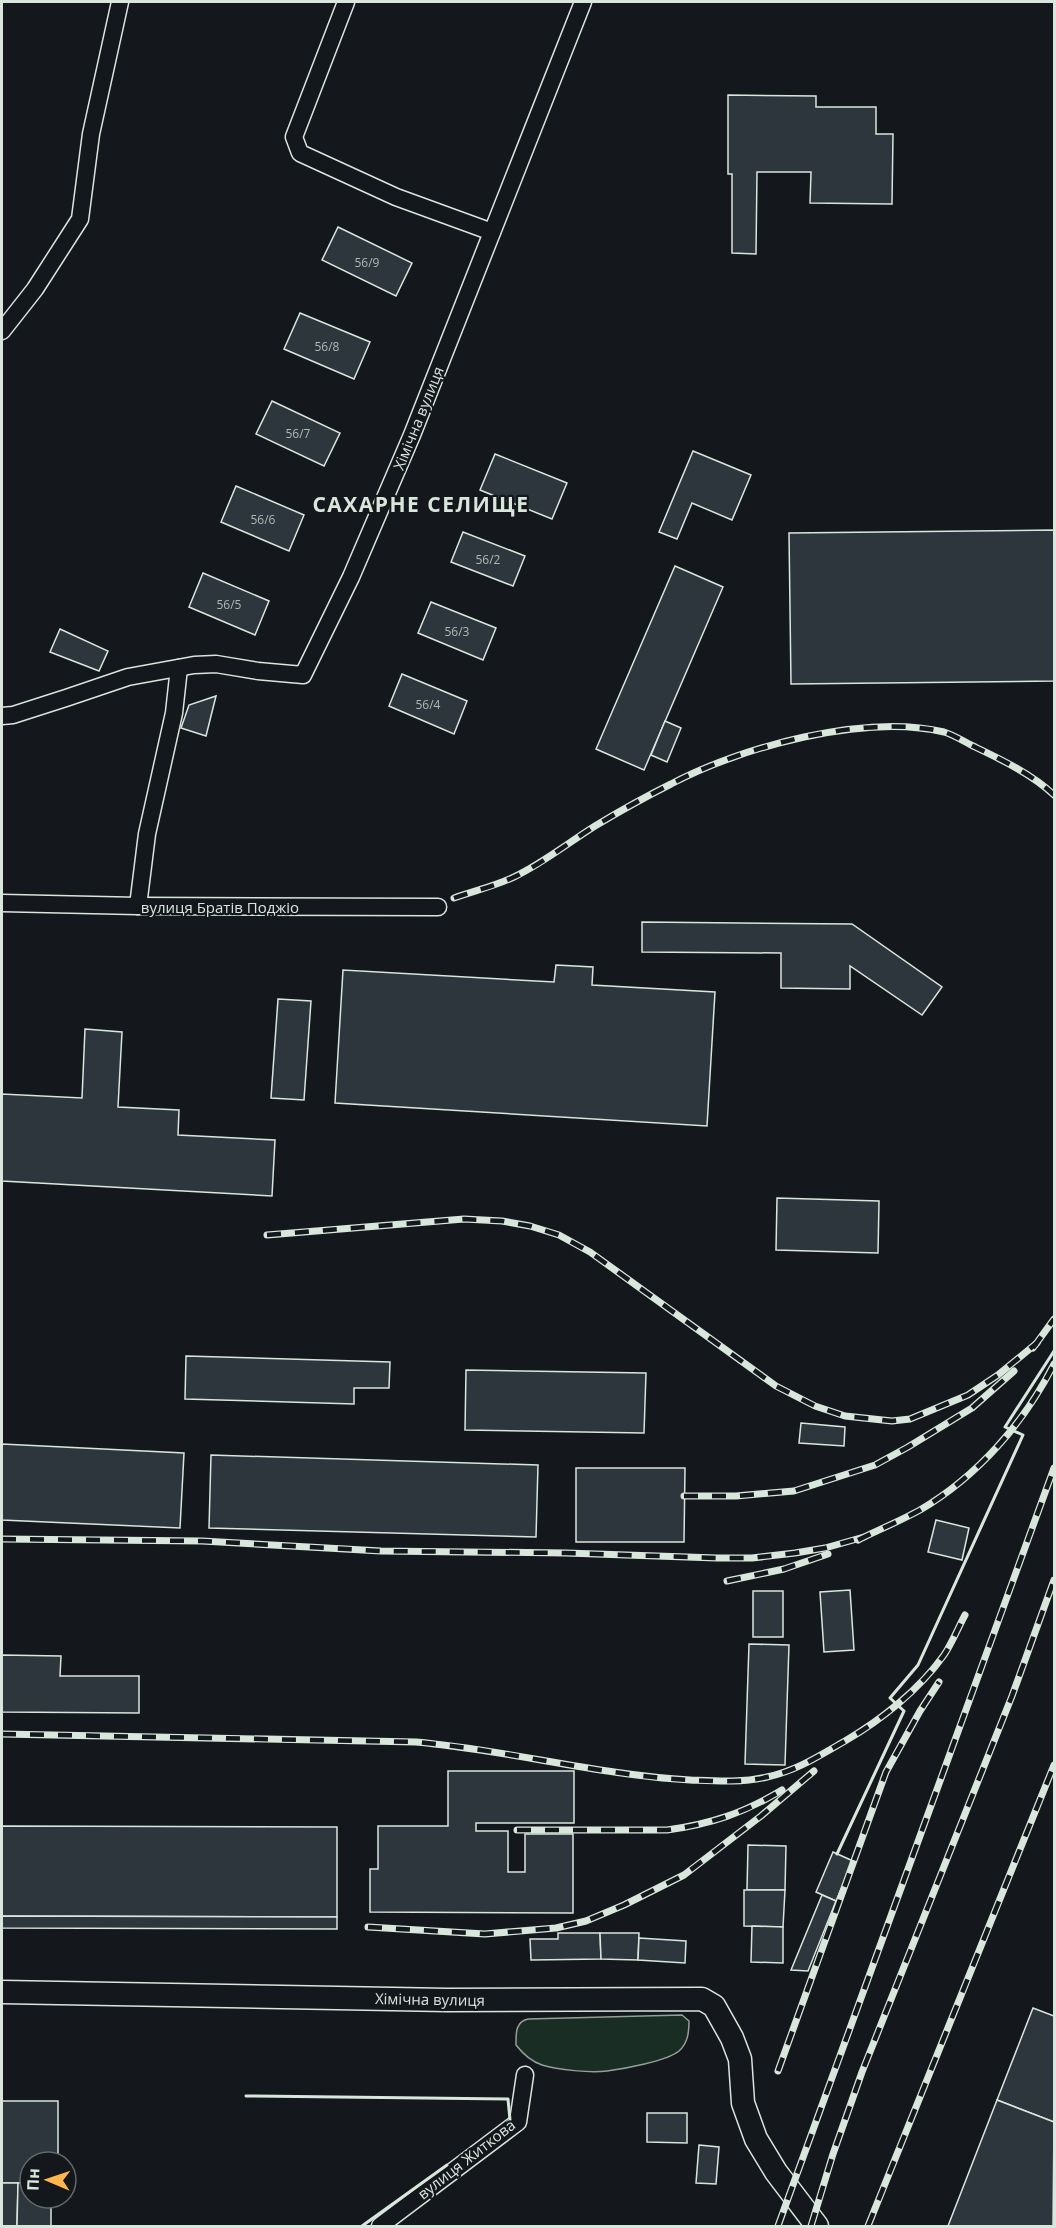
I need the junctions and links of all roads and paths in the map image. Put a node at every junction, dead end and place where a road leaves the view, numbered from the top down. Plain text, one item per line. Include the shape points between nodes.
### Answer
1 (120, 2) edge
2 (346, 2) edge
3 (583, 2) edge
4 (492, 232) junction
5 (2, 331) edge
6 (179, 668) junction
7 (2, 716) edge
8 (2, 903) edge
9 (138, 906) junction
10 (438, 907) dead end
11 (2, 1992) edge
12 (525, 2075) dead end
13 (380, 2226) edge
14 (817, 2226) edge

1 - 5 street via 91,134 80,219 35,289
2 - 4 street via 294,136 300,153 396,197
3 - 4 street, Хімічна вулиця
4 - 6 street, Хімічна вулиця via 412,435 351,577 303,675 216,664
6 - 7 street, Хімічна вулиця via 128,677
6 - 9 street via 174,713 147,834
8 - 9 street, вулиця Братів Поджіо
9 - 10 street, вулиця Братів Поджіо
11 - 14 main road, Хімічна вулиця via 447,2000 702,1999 714,2007 732,2038 740,2060 743,2103 756,2139
12 - 13 street, вулиця Житкова via 518,2122

